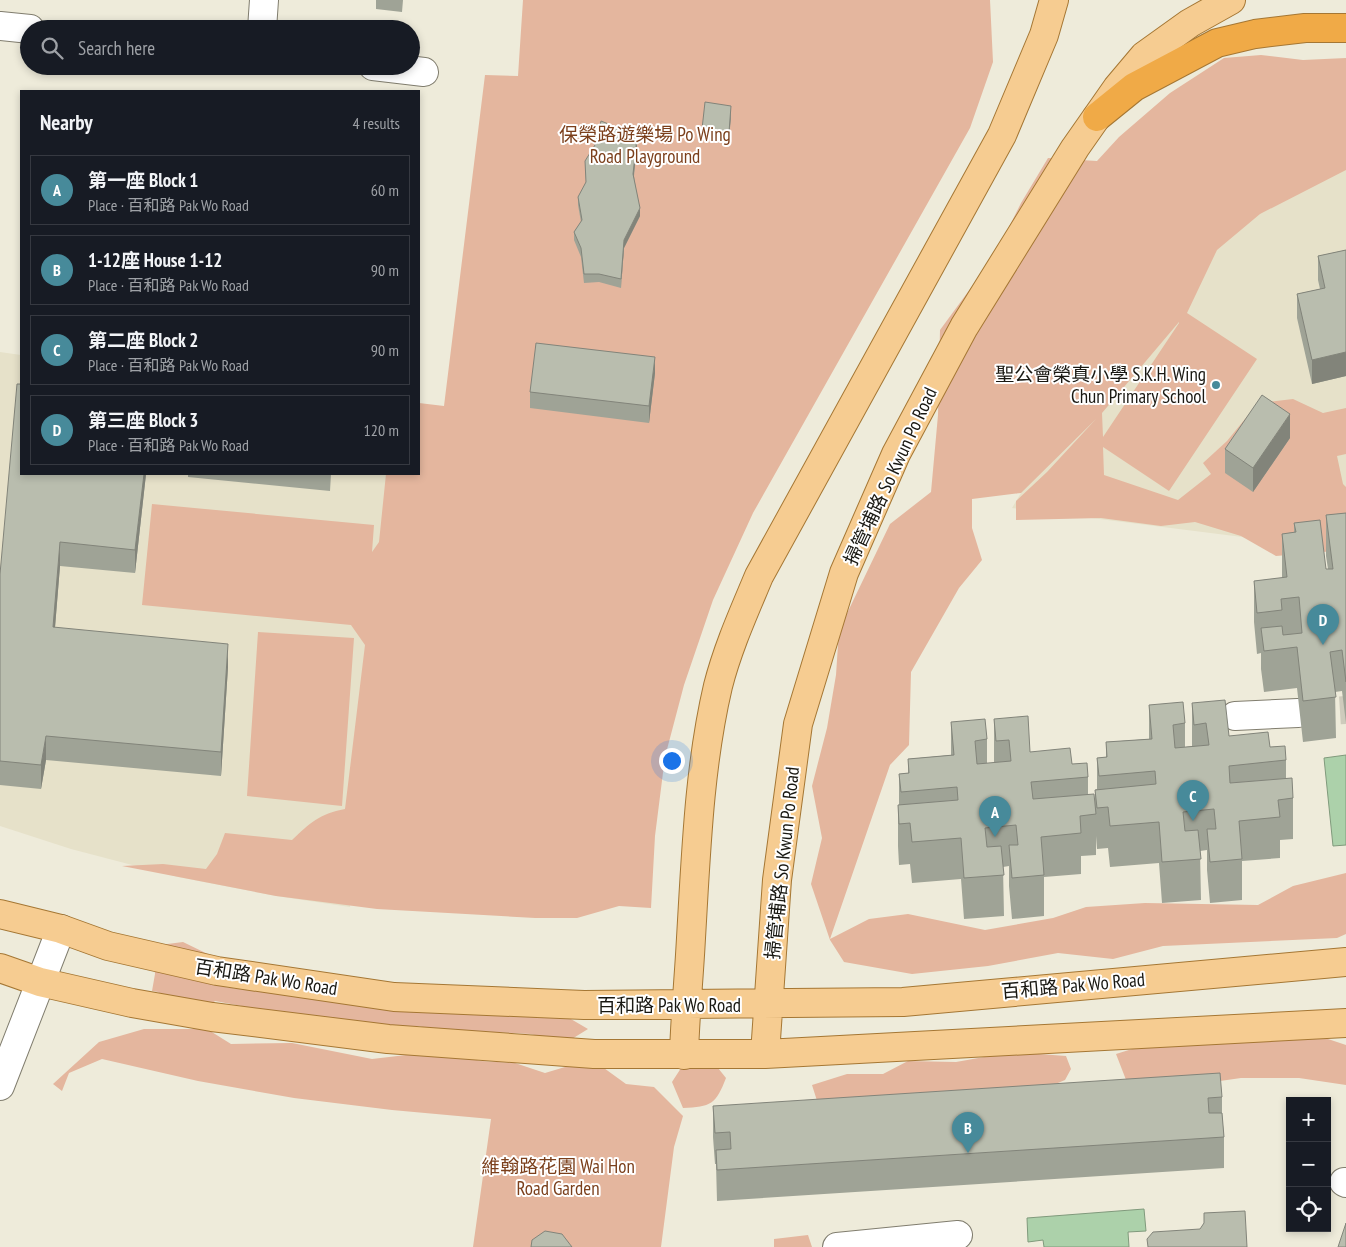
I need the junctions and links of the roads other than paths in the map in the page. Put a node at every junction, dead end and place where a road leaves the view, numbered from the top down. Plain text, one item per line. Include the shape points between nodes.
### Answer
1 (264, 0) edge
2 (1054, 0) edge
3 (1232, 0) edge
4 (263, 20) edge
5 (0, 26) edge
6 (20, 28) edge
7 (1346, 28) edge
8 (420, 72) edge
9 (424, 72) dead end
10 (1097, 117) junction
11 (1298, 713) tunnel mouth
12 (1234, 716) dead end
13 (2, 920) edge
14 (61, 929) junction
15 (1346, 962) edge
16 (0, 968) edge
17 (40, 982) junction
18 (768, 1004) junction
19 (685, 1005) junction
20 (1346, 1023) edge
21 (765, 1054) junction
22 (684, 1055) junction
23 (0, 1086) edge
24 (958, 1235) dead end
25 (838, 1247) edge

1 - 4 street
2 - 19 main road via 1044,36 1002,135 759,576 733,635 718,685 708,736
3 - 10 main road, 掃管埔路 So Kwun Po Road via 1144,56 1116,88
5 - 6 street
7 - 10 highway via 1297,29 1217,43 1134,87
8 - 9 street
10 - 18 main road, 掃管埔路 So Kwun Po Road via 964,327 896,454 844,573 798,724 778,872
11 - 12 street
13 - 14 main road, 百和路 Pak Wo Road
14 - 17 street
14 - 19 main road, 百和路 Pak Wo Road via 108,946 217,971 394,997 584,1005
15 - 18 main road, 百和路 Pak Wo Road via 904,1002
16 - 17 main road
17 - 22 main road via 203,1016 388,1039 594,1054
17 - 23 street
18 - 19 main road, 百和路 Pak Wo Road
18 - 21 main road, 掃管埔路 So Kwun Po Road
19 - 22 main road
20 - 21 main road
21 - 22 main road
24 - 25 street

